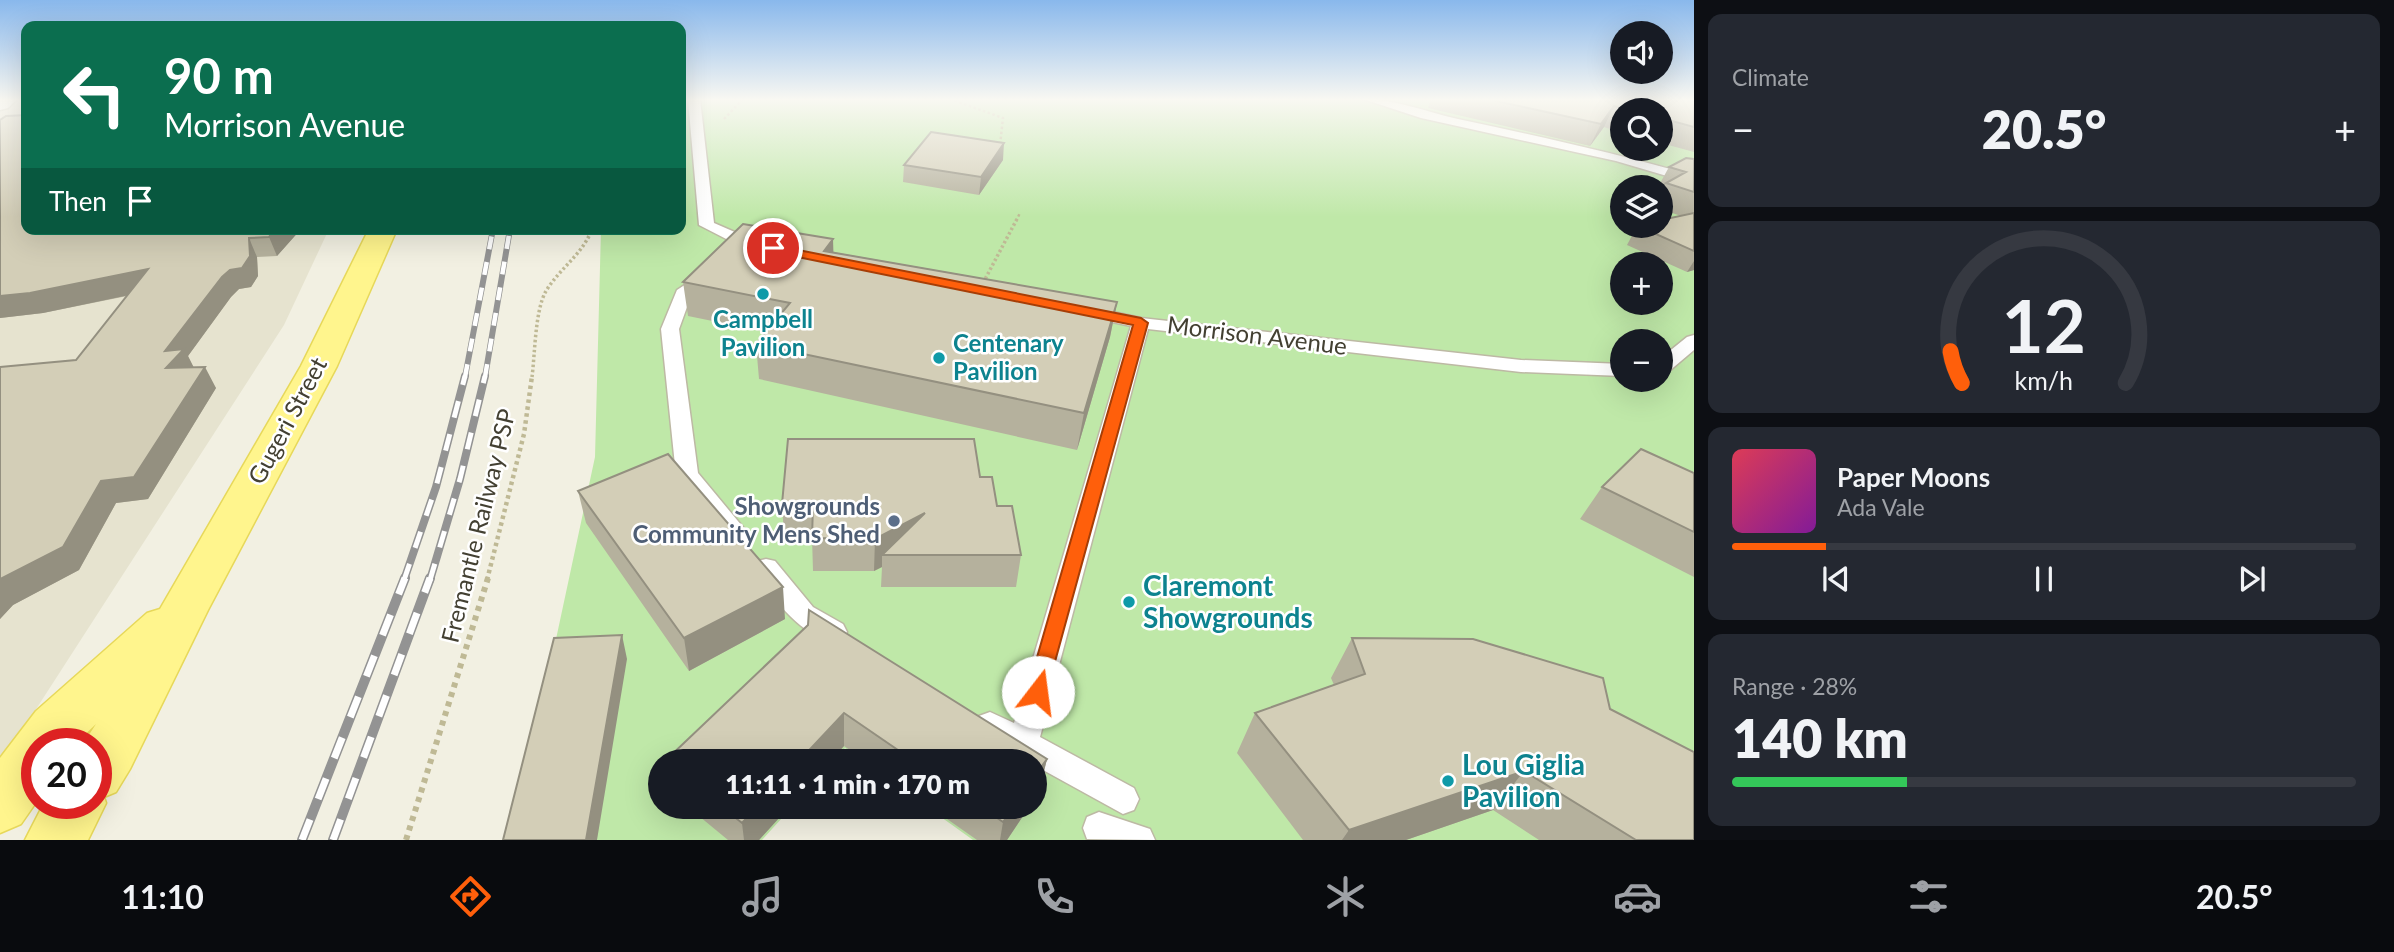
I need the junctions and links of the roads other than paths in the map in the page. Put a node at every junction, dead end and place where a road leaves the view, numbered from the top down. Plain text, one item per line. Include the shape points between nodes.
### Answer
1 (698, 138) edge
2 (1530, 138) edge
3 (1694, 180) edge
4 (380, 235) edge
5 (1074, 309) edge
6 (1141, 323) junction
7 (1694, 341) edge
8 (1673, 358) edge
9 (1610, 370) edge
10 (184, 609) junction
11 (850, 642) edge
12 (965, 711) edge
13 (55, 728) edge
14 (1023, 744) junction
15 (112, 748) edge
16 (21, 775) edge
17 (1123, 799) dead end
18 (0, 805) edge
19 (67, 819) edge
20 (1099, 828) dead end
21 (55, 840) edge
22 (1138, 840) edge

1 - 11 lane via 707,225 754,245 683,294 670,329 687,475 804,614
2 - 3 lane
4 - 10 main road, Gugeri Street via 315,374
5 - 6 lane, Morrison Avenue
6 - 9 lane, Morrison Avenue via 1521,366
6 - 14 lane
7 - 8 lane
10 - 13 main road, Gugeri Street
10 - 15 main road, Gugeri Street
12 - 14 lane
14 - 17 lane
16 - 18 main road
19 - 21 main road
20 - 22 lane

